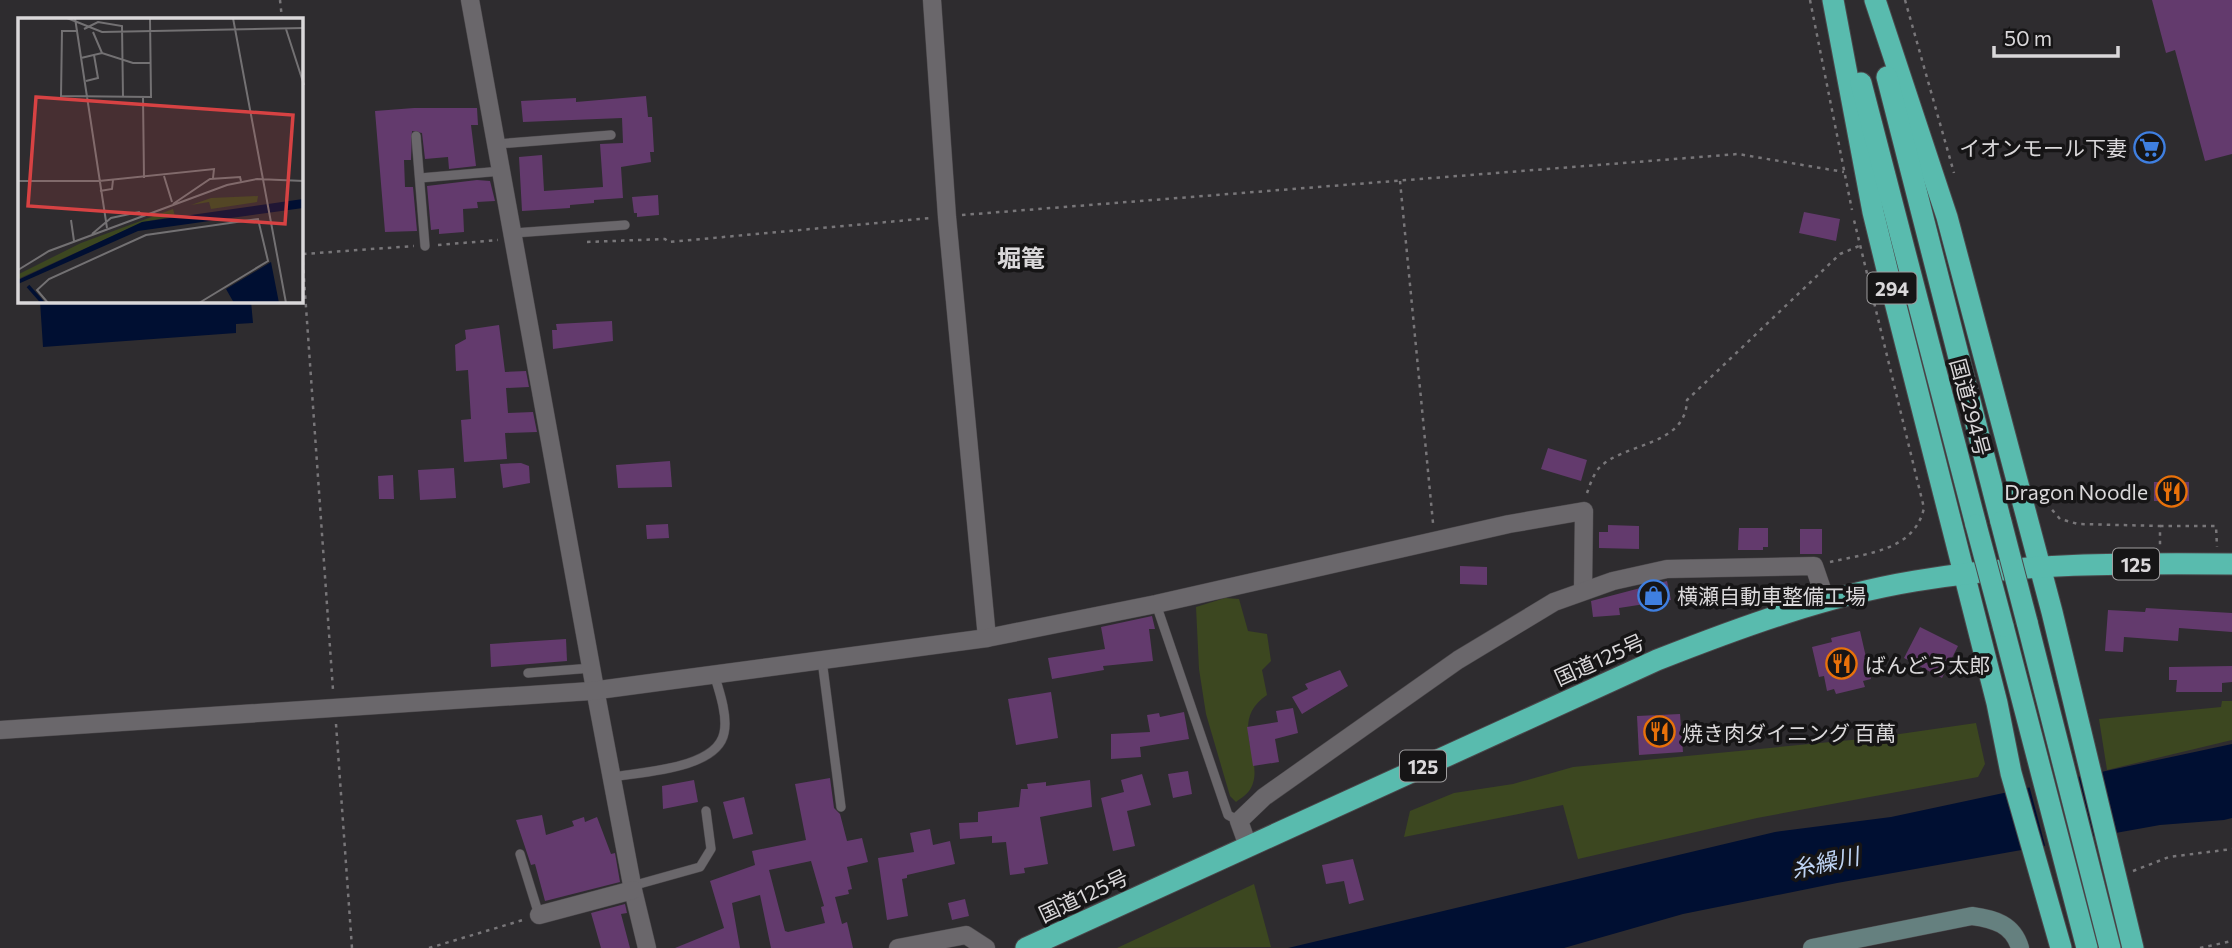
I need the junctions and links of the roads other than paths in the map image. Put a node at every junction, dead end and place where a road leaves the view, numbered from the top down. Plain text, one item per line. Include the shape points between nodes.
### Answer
1 (470, 0) edge
2 (932, 0) edge
3 (1833, 0) edge
4 (1840, 0) edge
5 (1868, 0) edge
6 (1875, 0) edge
7 (611, 135) dead end
8 (416, 136) dead end
9 (497, 144) junction
10 (502, 171) junction
11 (419, 178) junction
12 (625, 225) dead end
13 (514, 236) junction
14 (425, 246) road end
15 (2225, 564) edge
16 (2040, 568) junction
17 (1965, 574) junction
18 (1583, 590) junction
19 (1826, 601) junction
20 (1156, 604) junction
21 (987, 638) junction
22 (822, 660) junction
23 (592, 668) junction
24 (528, 673) dead end
25 (714, 674) junction
26 (595, 689) junction
27 (0, 730) edge
28 (612, 777) junction
29 (842, 807) dead end
30 (706, 811) dead end
31 (1239, 821) junction
32 (1248, 846) junction
33 (520, 854) dead end
34 (2076, 863) junction
35 (633, 888) junction
36 (539, 915) joint
37 (647, 948) edge
38 (898, 948) edge
39 (986, 948) edge
40 (1026, 948) edge
41 (1812, 948) edge
42 (2020, 948) edge
43 (2061, 948) edge
44 (2087, 948) edge
45 (2110, 948) edge
46 (2133, 948) edge

1 - 9 street
2 - 21 street via 947,216
3 - 17 highway, 294 via 1873,212
4 - 34 highway, 国道294号 / 294, bridge via 2040,765
5 - 34 highway, 国道294号 / 294, bridge via 2062,760
6 - 16 highway via 1947,217
7 - 9 lane
8 - 11 lane
9 - 10 street
10 - 11 lane
10 - 13 street
11 - 14 lane
12 - 13 lane
13 - 23 street
15 - 16 highway, 国道125号 / 125
16 - 17 highway, 国道125号 / 125
16 - 46 highway
17 - 19 highway, 国道125号 / 125
17 - 43 highway, 294 via 2011,773
18 - 19 street via 1667,569 1814,566
18 - 20 street via 1584,511
18 - 31 street via 1532,614 1458,660 1264,797
19 - 32 highway, 国道125号 / 125 via 1756,621 1657,660
20 - 21 street
20 - 31 lane via 1228,815
21 - 22 street
22 - 25 street
22 - 29 lane
23 - 24 lane
23 - 26 street
25 - 26 street
25 - 28 lane via 725,730 716,747 688,765
26 - 27 street
26 - 28 street
28 - 35 street
30 - 35 lane via 711,849 700,867
31 - 32 street
32 - 40 highway, 国道125号 / 125
33 - 36 lane
34 - 44 highway, 国道294号 / 294
34 - 45 highway, 国道294号 / 294
35 - 36 street
35 - 37 street
38 - 39 street via 967,935
41 - 42 street via 1972,916 1996,919 2008,928

